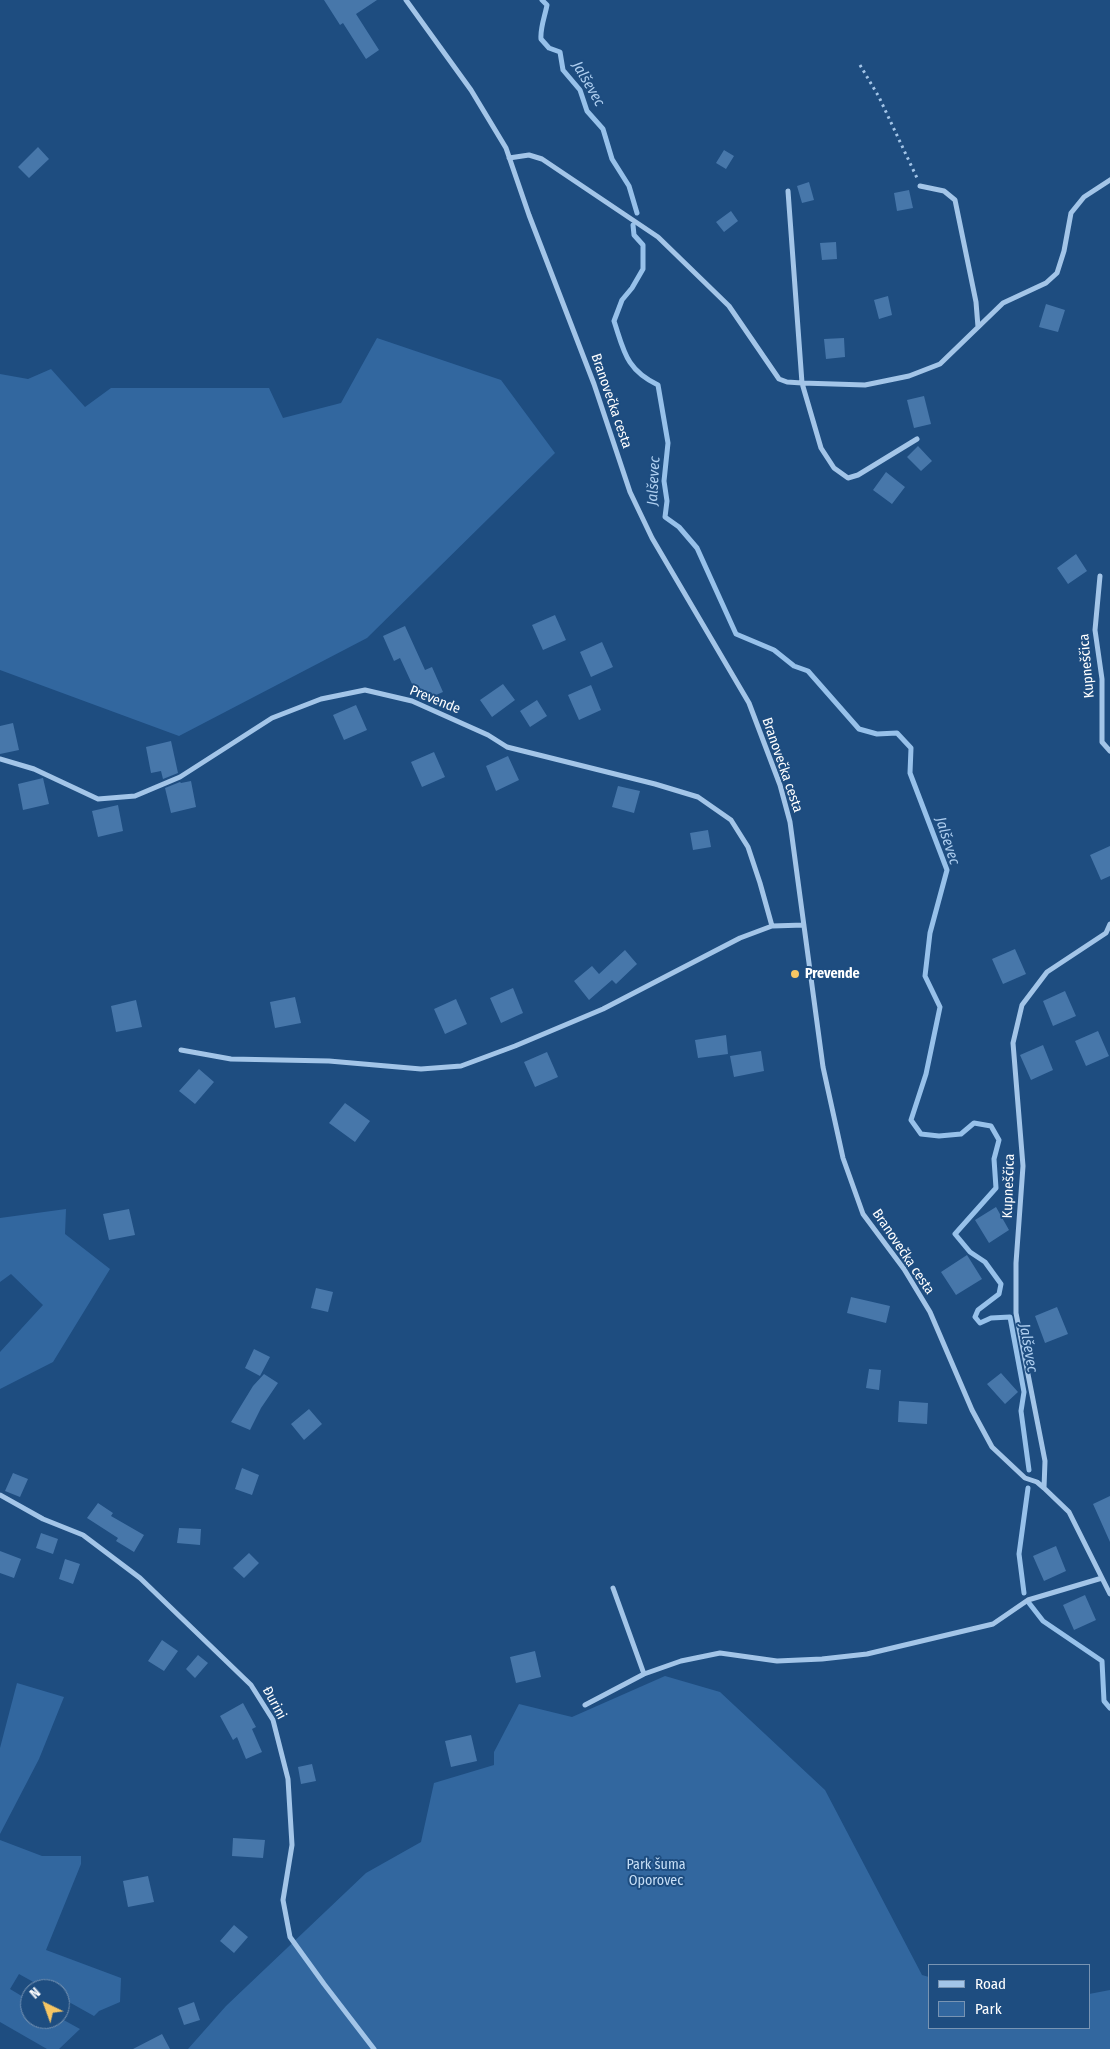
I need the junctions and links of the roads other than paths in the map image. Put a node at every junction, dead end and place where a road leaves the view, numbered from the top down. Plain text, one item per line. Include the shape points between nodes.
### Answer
1 (406, 0) edge
2 (509, 158) junction
3 (1110, 180) edge
4 (920, 186) road end
5 (788, 191) dead end
6 (978, 326) junction
7 (802, 383) junction
8 (917, 439) dead end
9 (1100, 576) dead end
10 (1110, 751) edge
11 (0, 759) edge
12 (1110, 924) edge
13 (804, 925) junction
14 (772, 926) junction
15 (181, 1050) dead end
16 (1044, 1488) junction
17 (0, 1495) edge
18 (1102, 1578) junction
19 (613, 1588) dead end
20 (1110, 1594) edge
21 (644, 1674) junction
22 (585, 1705) dead end
23 (374, 2049) edge

1 - 2 street, Branovečka cesta via 471,90
2 - 7 street via 529,155 542,158 658,237 729,306 779,378
2 - 13 street, Branovečka cesta via 594,384 630,492 652,538 749,703 780,785 790,822
3 - 6 street via 1084,198 1070,213 1057,273 1046,283 1003,303
4 - 6 street via 944,191 955,200
5 - 7 street
6 - 7 street via 940,364 909,376 865,385
7 - 8 street via 821,448 834,468 848,478
9 - 10 street, Kupneščica via 1095,630 1102,679 1102,742
11 - 14 street, Prevende via 34,769 98,799 135,796 180,777 272,718 321,699 365,690 412,701 488,735 507,747 698,797 731,820 748,846
12 - 16 street, Kupneščica via 1106,933 1047,972 1022,1006 1013,1043 1023,1166 1016,1313 1045,1461
13 - 14 street
13 - 16 street, Branovečka cesta via 823,1066 842,1158 863,1214 904,1269 930,1312 972,1410 992,1447 1026,1478
14 - 15 street via 740,938 603,1009 461,1066 421,1069 329,1061 231,1059
16 - 18 street, Branovečka cesta via 1069,1512
17 - 23 street, Đurini via 43,1519 83,1535 140,1578 251,1684 273,1720 288,1779 292,1845 283,1900 290,1937
18 - 20 street, Branovečka cesta
18 - 21 street via 1028,1600 993,1624 867,1654 777,1661 720,1653 681,1661
19 - 21 street
21 - 22 street

